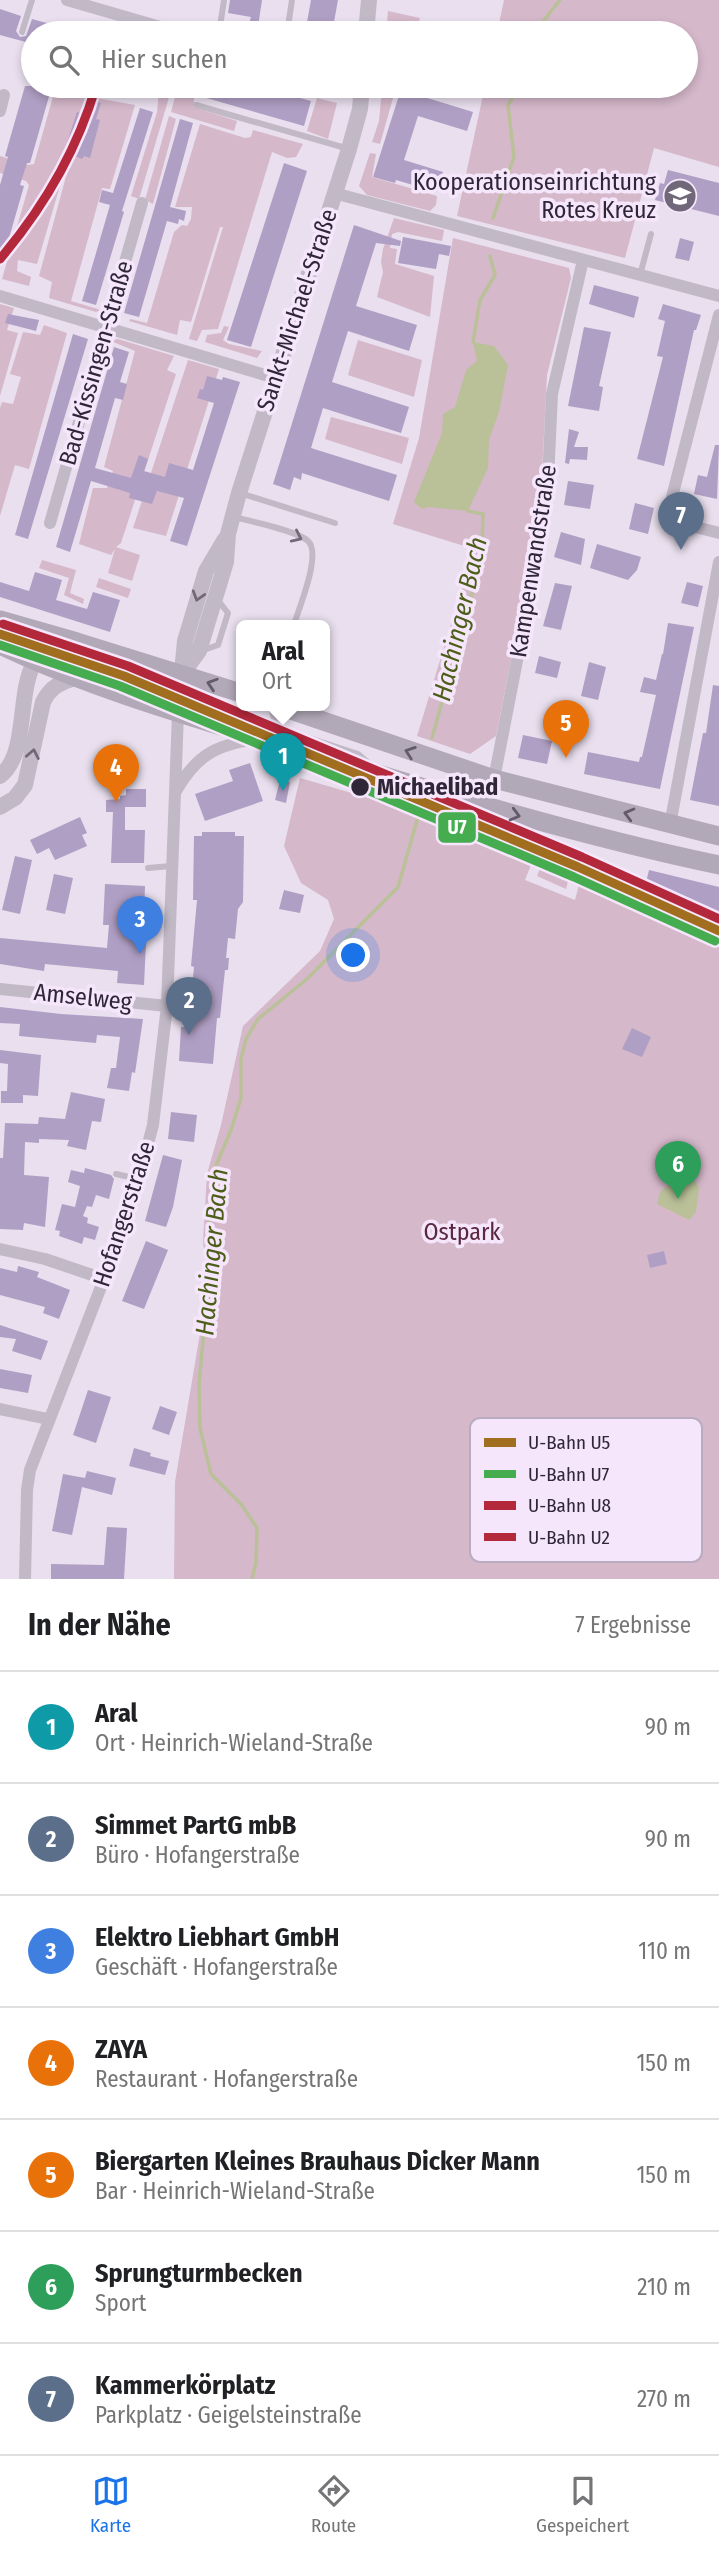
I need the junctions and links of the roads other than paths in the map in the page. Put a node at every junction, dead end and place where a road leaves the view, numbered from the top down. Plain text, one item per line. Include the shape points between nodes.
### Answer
1 (32, 0) edge
2 (67, 0) edge
3 (224, 0) edge
4 (292, 0) edge
5 (369, 0) edge
6 (25, 21) edge
7 (140, 21) edge
8 (221, 21) edge
9 (289, 21) edge
10 (367, 21) edge
11 (5, 95) dead end
12 (361, 98) edge
13 (196, 105) dead end
14 (0, 111) edge
15 (349, 149) junction
16 (334, 193) junction
17 (142, 203) dead end
18 (651, 234) dead end
19 (583, 260) junction
20 (640, 275) junction
21 (0, 296) edge
22 (719, 296) edge
23 (719, 315) edge
24 (105, 327) junction
25 (275, 377) junction
26 (239, 493) junction
27 (233, 517) junction
28 (50, 523) dead end
29 (335, 523) dead end
30 (719, 533) edge
31 (228, 534) junction
32 (719, 562) edge
33 (0, 620) edge
34 (296, 620) edge
35 (78, 642) junction
36 (0, 645) edge
37 (34, 661) junction
38 (183, 674) junction
39 (73, 675) junction
40 (236, 691) edge
41 (272, 711) edge
42 (293, 711) edge
43 (178, 713) junction
44 (260, 738) junction
45 (0, 776) edge
46 (384, 776) junction
47 (494, 779) junction
48 (174, 794) junction
49 (0, 807) edge
50 (670, 825) junction
51 (719, 836) edge
52 (719, 865) edge
53 (171, 866) junction
54 (148, 868) dead end
55 (0, 989) edge
56 (167, 1006) junction
57 (116, 1174) dead end
58 (140, 1179) junction
59 (0, 1250) edge
60 (104, 1279) junction
61 (0, 1409) edge
62 (48, 1419) junction
63 (25, 1579) edge

1 - 6 lane
2 - 7 street
3 - 8 lane
4 - 9 lane
5 - 10 street
11 - 14 street
12 - 15 street, Sankt-Michael-Straße
13 - 15 lane
15 - 16 street, Sankt-Michael-Straße
16 - 19 street
16 - 25 street, Sankt-Michael-Straße
17 - 24 street, Bad-Kissingen-Straße
18 - 20 lane
19 - 20 street
19 - 47 street, Kampenwandstraße via 552,394 543,527
20 - 22 street
21 - 24 street
23 - 30 street via 671,514 680,523
24 - 25 street
24 - 28 street, Bad-Kissingen-Straße
25 - 26 street, Sankt-Michael-Straße
26 - 27 street, Sankt-Michael-Straße
26 - 29 lane
27 - 31 street, Sankt-Michael-Straße
27 -> 34 lane via 293,533 313,548
31 -> 38 street, Sankt-Michael-Straße via 206,571 185,641
31 - 38 street, Sankt-Michael-Straße via 226,562 199,652
32 - 50 street
33 - 35 main road
35 - 37 street via 58,642
35 - 38 main road
35 - 39 main road via 62,650 59,657
36 - 37 main road
37 - 39 main road
37 - 45 street via 17,754 11,768
40 -> 38 main road
38 - 43 street, Sankt-Michael-Straße
39 - 43 main road
49 -> 39 street via 25,785 49,691
41 - 46 lane via 282,729 358,754
47 -> 42 main road
43 - 44 main road
43 - 48 street, Hofangerstraße
44 - 46 main road
44 - 48 street via 207,753 190,768
46 -> 52 main road via 511,814
50 -> 47 main road
48 - 53 street, Hofangerstraße
50 - 51 main road
53 - 54 lane
53 - 56 street, Hofangerstraße
55 - 56 street, Amselweg
56 - 58 street, Hofangerstraße via 159,1087
57 - 58 lane
58 - 60 street, Hofangerstraße
59 - 60 street
60 - 62 street, Hofangerstraße
61 - 62 street
62 - 63 street, Hofangerstraße via 27,1490

